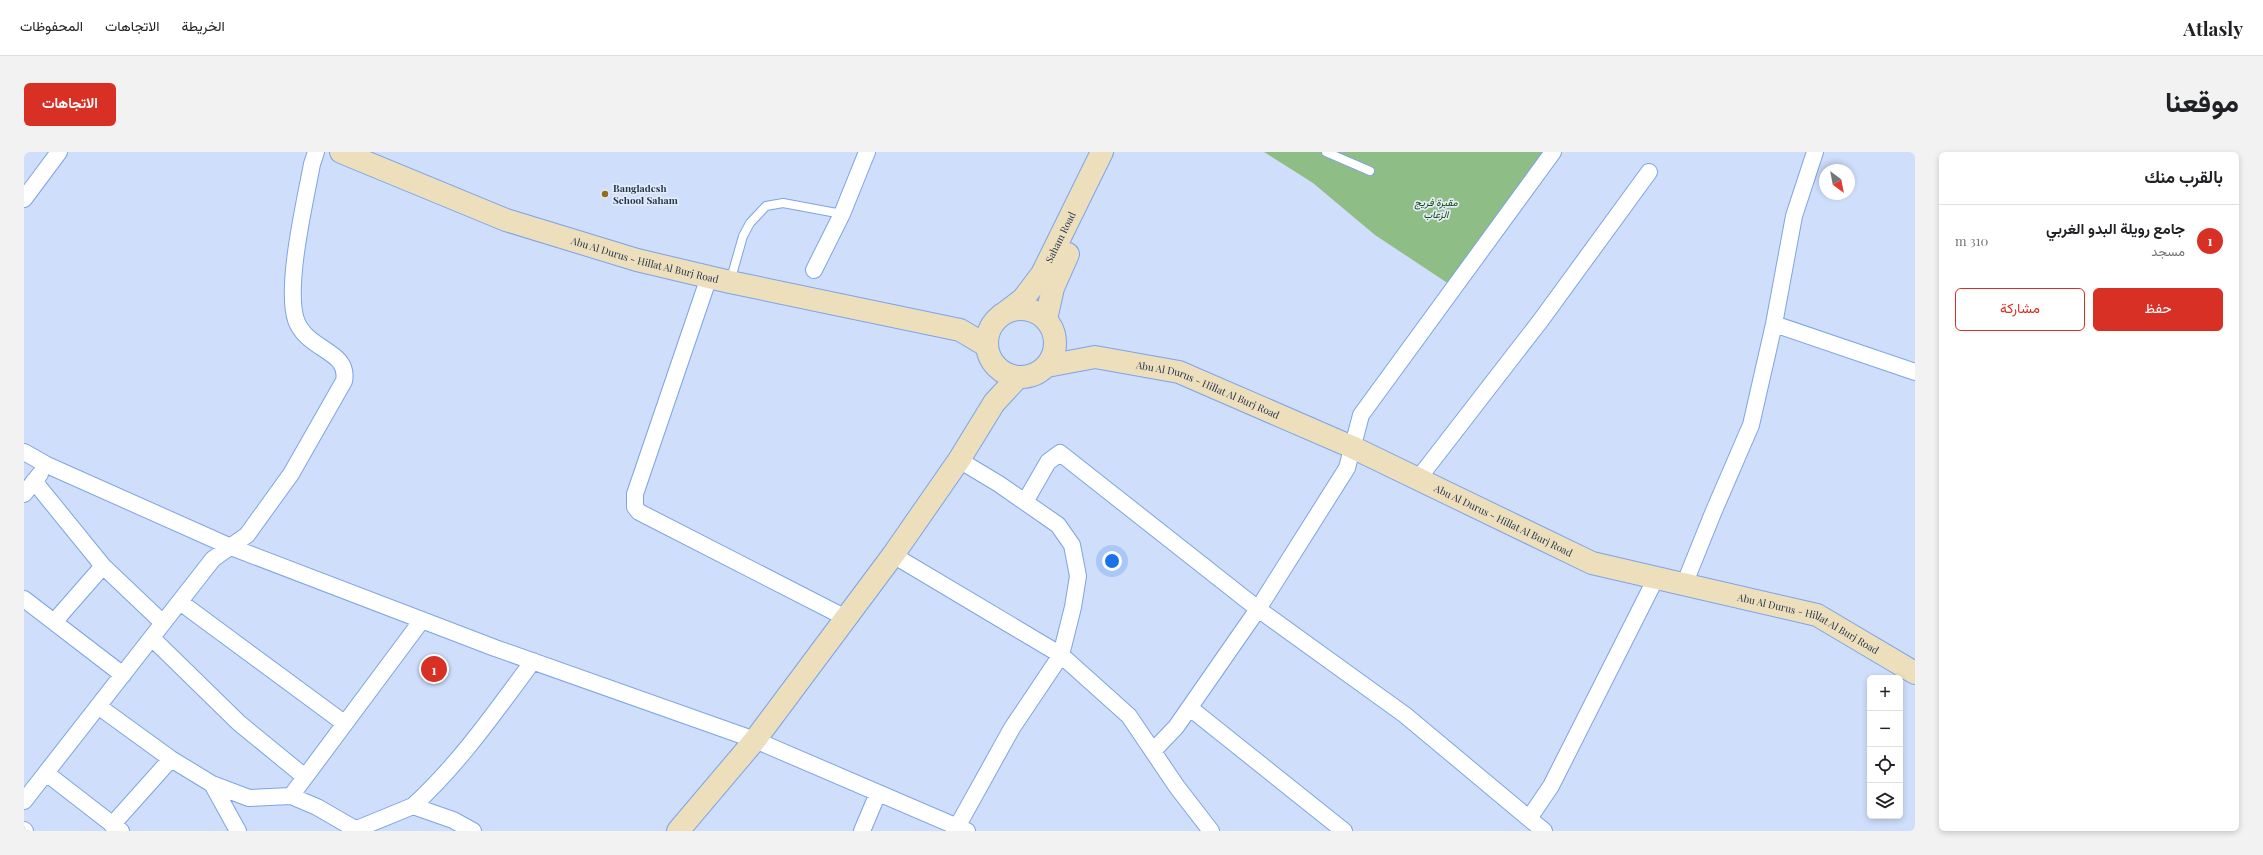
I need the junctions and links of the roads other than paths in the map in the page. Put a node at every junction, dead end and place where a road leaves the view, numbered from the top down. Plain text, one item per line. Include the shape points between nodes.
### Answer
1 (59, 152) edge
2 (316, 152) edge
3 (341, 152) edge
4 (867, 152) edge
5 (1102, 152) edge
6 (1118, 152) edge
7 (1326, 152) edge
8 (1553, 152) edge
9 (1815, 152) edge
10 (1370, 171) dead end
11 (1649, 172) dead end
12 (24, 200) edge
13 (842, 214) junction
14 (814, 270) dead end
15 (709, 277) junction
16 (730, 282) junction
17 (1001, 316) junction
18 (1774, 324) junction
19 (1050, 327) junction
20 (960, 330) junction
21 (987, 346) junction
22 (1095, 357) junction
23 (1047, 366) junction
24 (997, 367) junction
25 (1915, 372) edge
26 (1018, 377) junction
27 (994, 403) junction
28 (1352, 447) junction
29 (24, 452) edge
30 (959, 460) junction
31 (47, 465) junction
32 (1418, 479) junction
33 (29, 488) edge
34 (1025, 502) junction
35 (231, 547) junction
36 (893, 555) junction
37 (102, 566) junction
38 (1656, 578) junction
39 (1684, 585) junction
40 (24, 599) edge
41 (180, 602) junction
42 (1258, 609) junction
43 (846, 618) junction
44 (422, 620) junction
45 (54, 622) junction
46 (163, 624) junction
47 (152, 638) junction
48 (1060, 655) junction
49 (533, 661) junction
50 (1915, 673) edge
51 (123, 675) junction
52 (98, 706) junction
53 (1190, 708) junction
54 (344, 723) junction
55 (755, 740) junction
56 (1153, 751) junction
57 (171, 759) junction
58 (46, 773) junction
59 (305, 777) junction
60 (212, 784) junction
61 (878, 793) junction
62 (291, 796) junction
63 (24, 801) edge
64 (413, 806) junction
65 (1530, 818) junction
66 (117, 828) edge
67 (962, 829) edge
68 (354, 830) edge
69 (238, 831) edge
70 (473, 831) edge
71 (678, 831) edge
72 (862, 831) edge
73 (1211, 831) edge
74 (1344, 831) edge
75 (1544, 831) edge

1 - 12 street
2 - 35 street via 294,268 294,305 301,331 310,341 341,361 345,374 344,381 291,474 247,536
3 - 15 main road, Abu Al Durus - Hillat Al Burj Road via 506,220 637,260
4 - 13 street
5 - 17 main road, Saham Road via 1042,274 1023,299
6 - 19 main road, Saham Road via 1057,277
7 - 10 lane
8 - 28 street via 1361,415
9 - 18 street via 1794,216
11 - 32 street via 1541,320
13 - 14 street
13 - 16 lane via 783,203 766,206 743,236
15 - 16 main road, Abu Al Durus - Hillat Al Burj Road
15 - 43 street via 635,494 635,507 639,512
16 - 20 main road, Abu Al Durus - Hillat Al Burj Road
17 - 19 main road via 1020,309 1034,311
17 - 20 main road, Abu Al Durus - Hillat Al Burj Road
17 - 21 main road via 989,332
18 - 25 street
18 - 39 street via 1751,425
19 - 22 main road, Abu Al Durus - Hillat Al Burj Road
19 - 23 main road via 1053,357
20 - 21 main road, Abu Al Durus - Hillat Al Burj Road
21 - 24 main road via 990,357
22 - 23 main road, Abu Al Durus - Hillat Al Burj Road
22 - 28 main road, Abu Al Durus - Hillat Al Burj Road via 1179,372
23 - 26 main road via 1034,374
24 - 26 main road via 1007,374
24 - 27 main road
26 - 27 main road
27 - 30 main road
28 - 32 main road, Abu Al Durus - Hillat Al Burj Road
28 - 42 street via 1347,468
29 - 31 street
30 - 34 street
30 - 36 main road
31 - 33 street
31 - 35 street
32 - 38 main road, Abu Al Durus - Hillat Al Burj Road via 1592,563
33 - 37 street
34 - 42 street via 1048,462 1060,453
34 - 48 street via 1058,525 1072,545 1078,576 1073,607
35 - 41 street via 213,559
35 - 44 street
36 - 43 main road
36 - 48 street
37 - 45 street
37 - 46 street
38 - 39 main road, Abu Al Durus - Hillat Al Burj Road
38 - 65 street via 1551,786
39 - 50 main road, Abu Al Durus - Hillat Al Burj Road via 1817,615
40 - 45 street
41 - 46 street
41 - 54 street
42 - 53 street
42 - 65 street via 1405,715
43 - 55 main road
44 - 49 street
44 - 54 street
45 - 51 street
46 - 47 street
47 - 51 street
47 - 59 street via 239,723
48 - 56 street via 1129,716
48 - 67 street via 1012,728
49 - 55 street
49 - 64 street via 467,747 432,789
51 - 52 street
52 - 57 street
52 - 58 street
53 - 56 street
53 - 74 street
54 - 59 street
55 - 61 street
55 - 71 main road
56 - 73 street
57 - 60 street
57 - 66 street
58 - 63 street
58 - 66 street
59 - 62 street
60 - 62 street via 250,798
60 - 69 street
61 - 67 street
61 - 72 street
62 - 68 street via 317,807
64 - 68 street
64 - 70 street via 453,820
65 - 75 street

